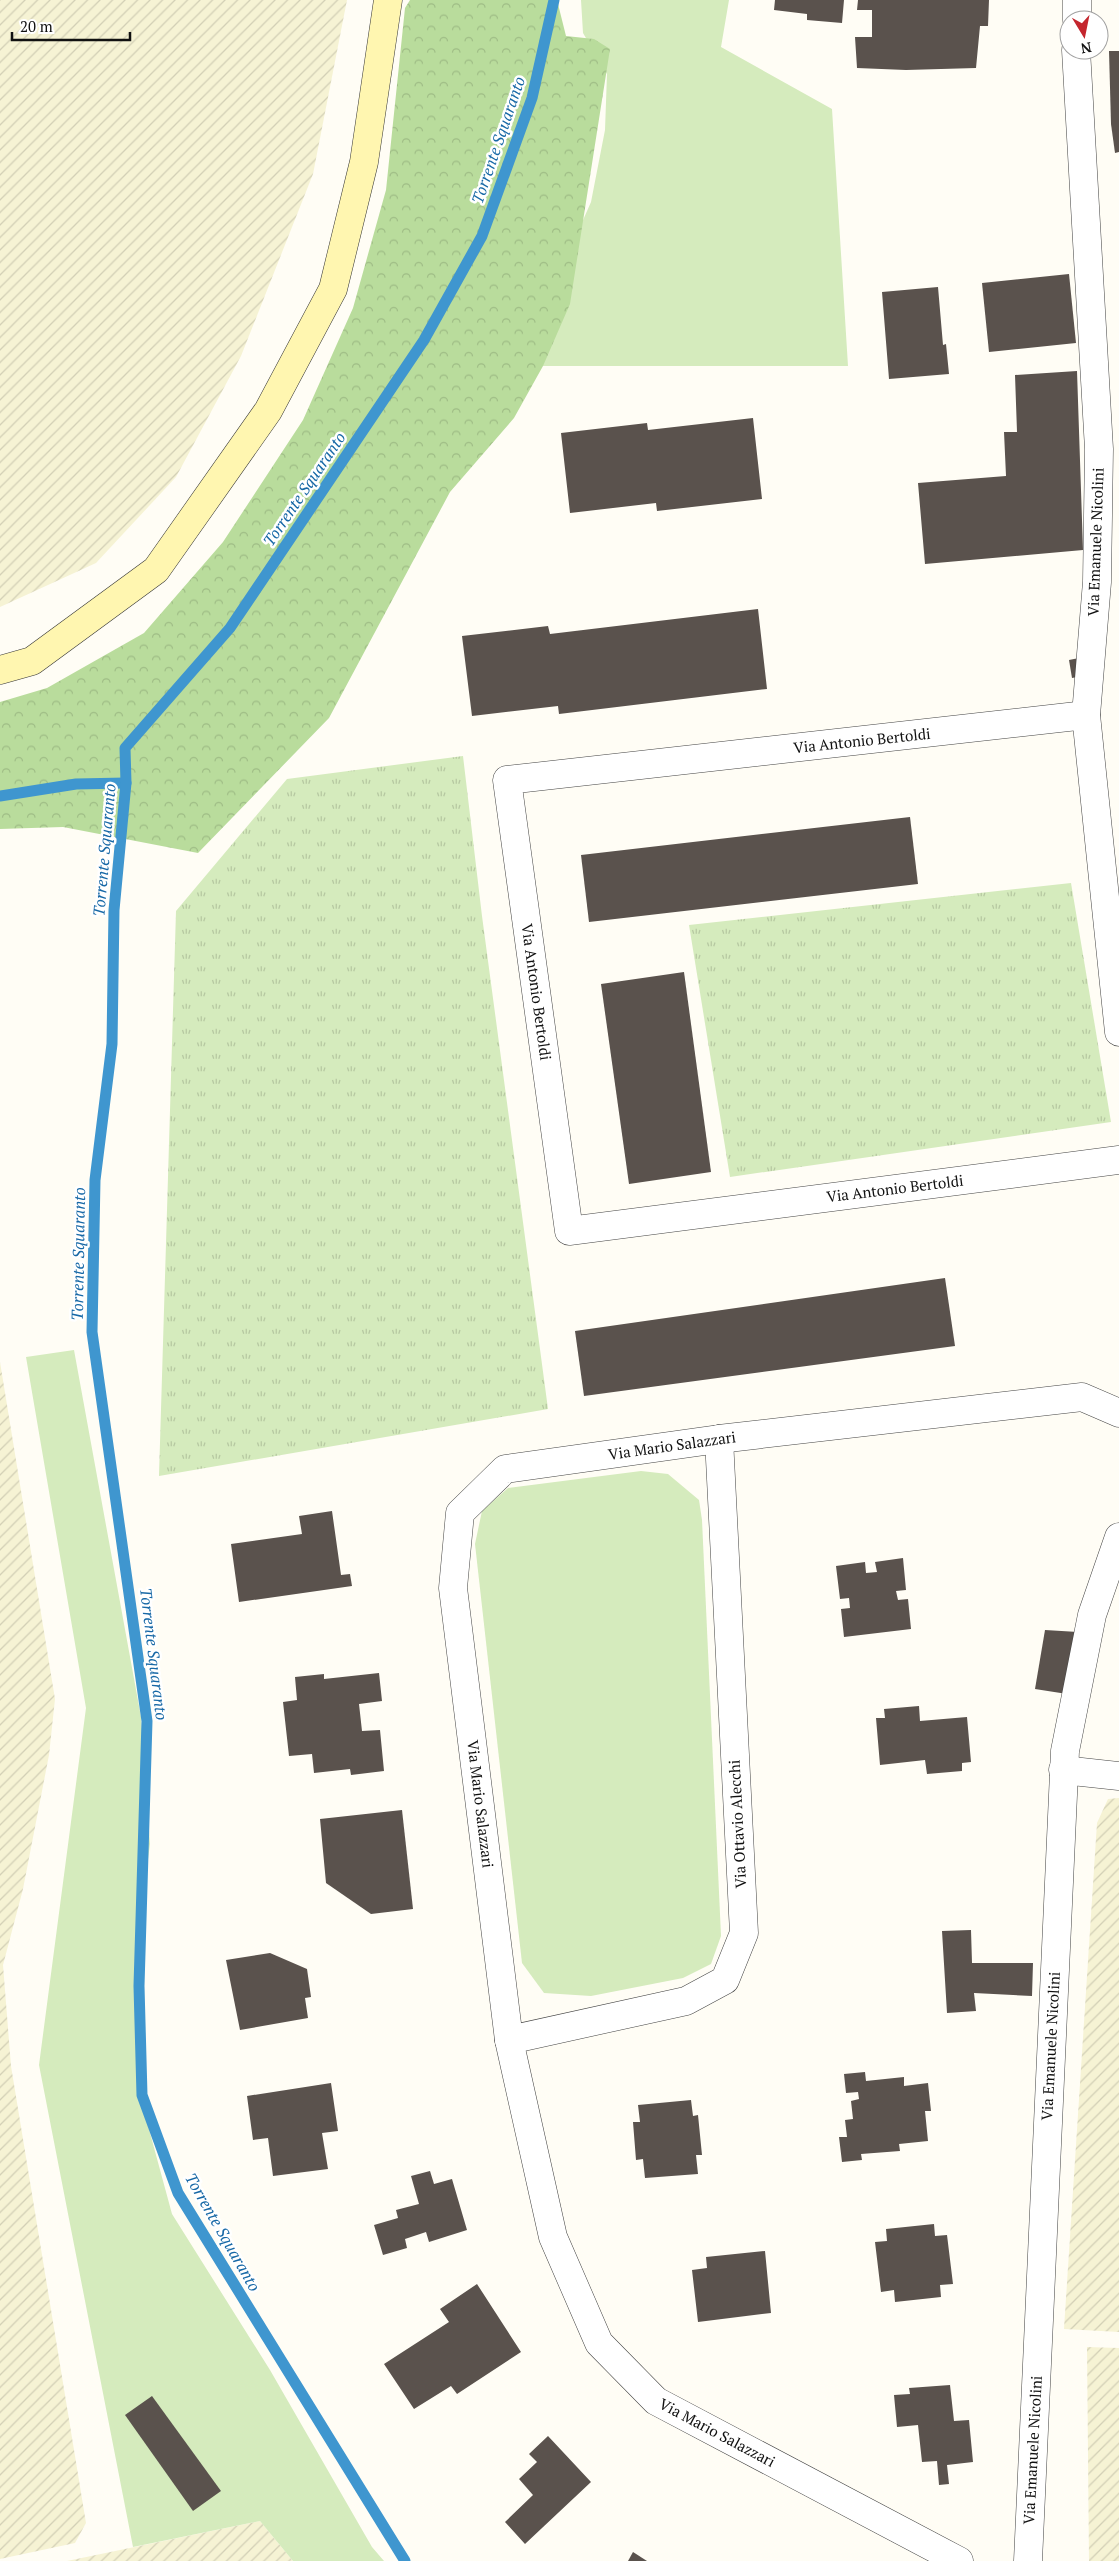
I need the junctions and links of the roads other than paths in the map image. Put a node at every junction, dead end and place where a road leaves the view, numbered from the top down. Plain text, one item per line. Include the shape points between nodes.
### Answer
1 (391, 5) edge
2 (1077, 60) edge
3 (0, 670) edge
4 (1086, 716) junction
5 (1119, 1032) edge
6 (1119, 1160) edge
7 (1119, 1413) edge
8 (719, 1439) junction
9 (1119, 1537) edge
10 (1063, 1770) junction
11 (1119, 1776) edge
12 (509, 2040) junction
13 (959, 2561) edge
14 (1028, 2561) edge

1 - 3 street via 364,162 333,289 268,411 156,570 32,661
2 - 4 street, Via Emanuele Nicolini via 1099,449 1097,582
4 - 5 street, Via Emanuele Nicolini
4 - 6 street, Via Antonio Bertoldi via 507,780 569,1231
7 - 8 street, Via Mario Salazzari via 1082,1397
8 - 12 street, Via Ottavio Alecchi via 744,1933 725,1980 686,2001
8 - 12 street, Via Mario Salazzari via 505,1469 460,1513 453,1588
9 - 10 street, Via Emanuele Nicolini via 1092,1615
10 - 11 street
10 - 14 street, Via Emanuele Nicolini
12 - 13 street, Via Mario Salazzari via 553,2237 599,2343 656,2401

